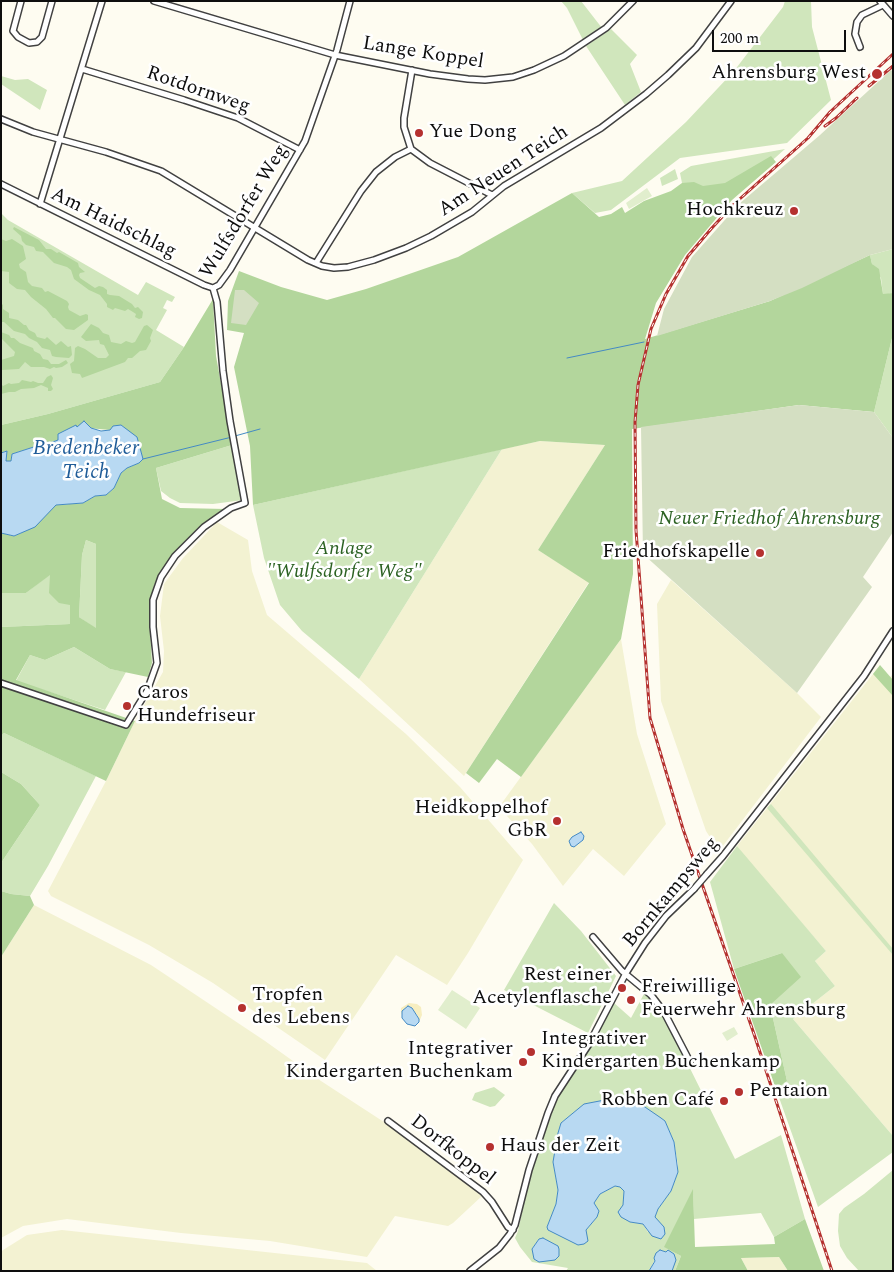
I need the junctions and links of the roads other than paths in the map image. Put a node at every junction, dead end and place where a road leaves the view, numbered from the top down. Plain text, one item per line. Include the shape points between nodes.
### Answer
1 (21, 1) edge
2 (52, 1) edge
3 (102, 1) edge
4 (154, 1) edge
5 (350, 1) edge
6 (633, 1) edge
7 (731, 1) edge
8 (881, 3) edge
9 (893, 16) edge
10 (860, 47) dead end
11 (335, 55) junction
12 (82, 69) junction
13 (412, 70) junction
14 (1, 119) edge
15 (61, 140) junction
16 (411, 149) junction
17 (300, 150) junction
18 (1, 184) edge
19 (492, 195) junction
20 (40, 204) junction
21 (254, 228) junction
22 (316, 263) junction
23 (213, 288) junction
24 (893, 631) edge
25 (1, 683) edge
26 (594, 938) dead end
27 (626, 973) junction
28 (690, 1062) dead end
29 (388, 1121) dead end
30 (512, 1230) junction
31 (470, 1271) edge

1 - 2 street via 14,31 29,43 40,40
3 - 12 street
4 - 11 street, Lange Koppel
5 - 11 street, Wulfsdorfer Weg
6 - 13 street, Lange Koppel via 606,28 564,56 513,77 468,79
7 - 19 street, Am Neuen Teich via 696,48 646,94 601,128
8 - 9 street
8 - 10 street via 856,22 854,30
11 - 13 street, Lange Koppel
11 - 17 street, Wulfsdorfer Weg
12 - 15 street
12 - 17 street, Rotdornweg via 230,115
13 - 16 street via 404,118
14 - 15 street, Am Neuen Teich
15 - 20 street
15 - 21 street, Am Neuen Teich via 162,171
16 - 19 street via 430,163
16 - 22 street via 376,172
17 - 21 street, Wulfsdorfer Weg
18 - 20 street, Am Haidschlag
19 - 22 street, Am Neuen Teich via 472,212 406,248 348,267 334,268
20 - 23 street, Am Haidschlag
21 - 22 street, Am Neuen Teich
21 - 23 street, Wulfsdorfer Weg via 222,281
23 - 25 street, Wulfsdorfer Weg via 245,503 231,508 204,527 175,556 161,577 153,600 157,663 147,691 126,725
24 - 27 street, Bornkampsweg, bridge via 864,676 707,874 666,916
26 - 27 street
27 - 28 street via 651,995 664,1012
27 - 30 street, Bornkampsweg via 589,1044 551,1104
29 - 30 street, Dorfkoppel via 483,1192
30 - 31 street, Bornkampsweg via 499,1248

